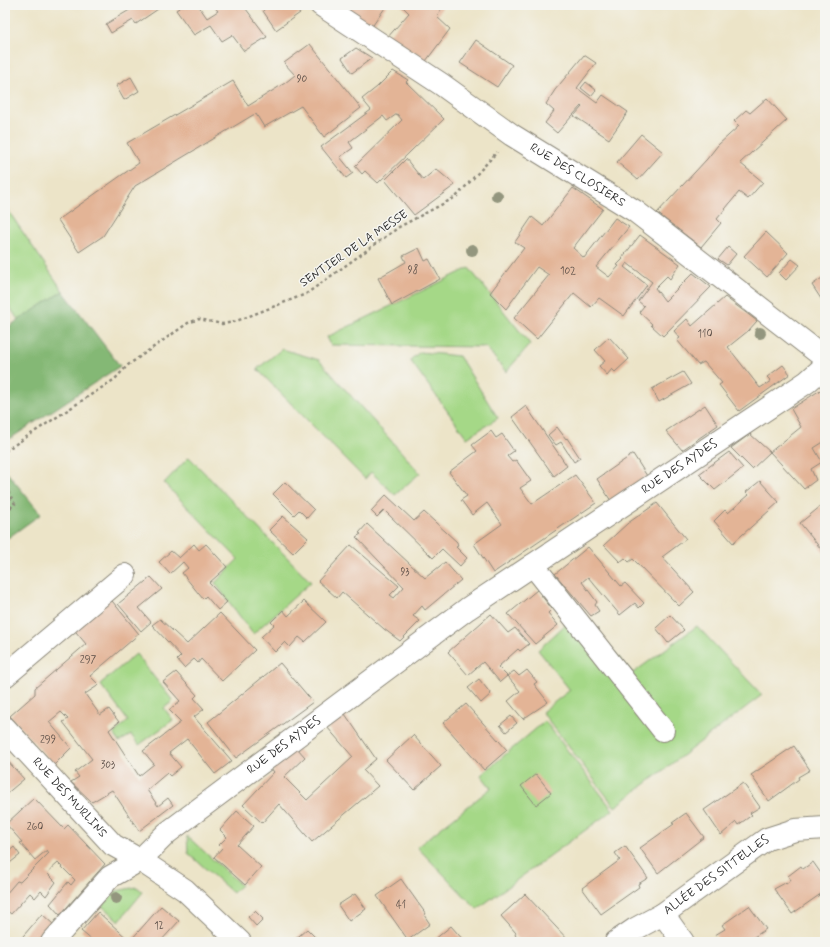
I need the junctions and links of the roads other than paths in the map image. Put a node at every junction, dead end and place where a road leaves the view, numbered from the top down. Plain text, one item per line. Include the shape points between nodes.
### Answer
1 (320, 5) edge
2 (825, 358) edge
3 (825, 366) edge
4 (533, 565) junction
5 (125, 575) dead end
6 (5, 676) edge
7 (5, 728) edge
8 (663, 730) dead end
9 (825, 828) edge
10 (140, 860) junction
11 (663, 914) junction
12 (52, 942) edge
13 (240, 942) edge
14 (616, 942) edge
15 (683, 942) edge

1 - 2 street, RUE DES CLOSIERS via 441,84 512,135 635,211
3 - 4 street, RUE DES AYDES via 807,382
4 - 8 street
4 - 10 street, RUE DES AYDES via 467,609 167,833
5 - 6 street
7 - 10 street, RUE DES MURLINS via 110,842
9 - 11 street, ALLÉE DES SITTELLES via 795,830 767,839
10 - 12 street, RUE DES AYDES via 110,877
10 - 13 street, RUE DES MURLINS via 185,890
11 - 14 street, ALLÉE DES SITTELLES
11 - 15 street

